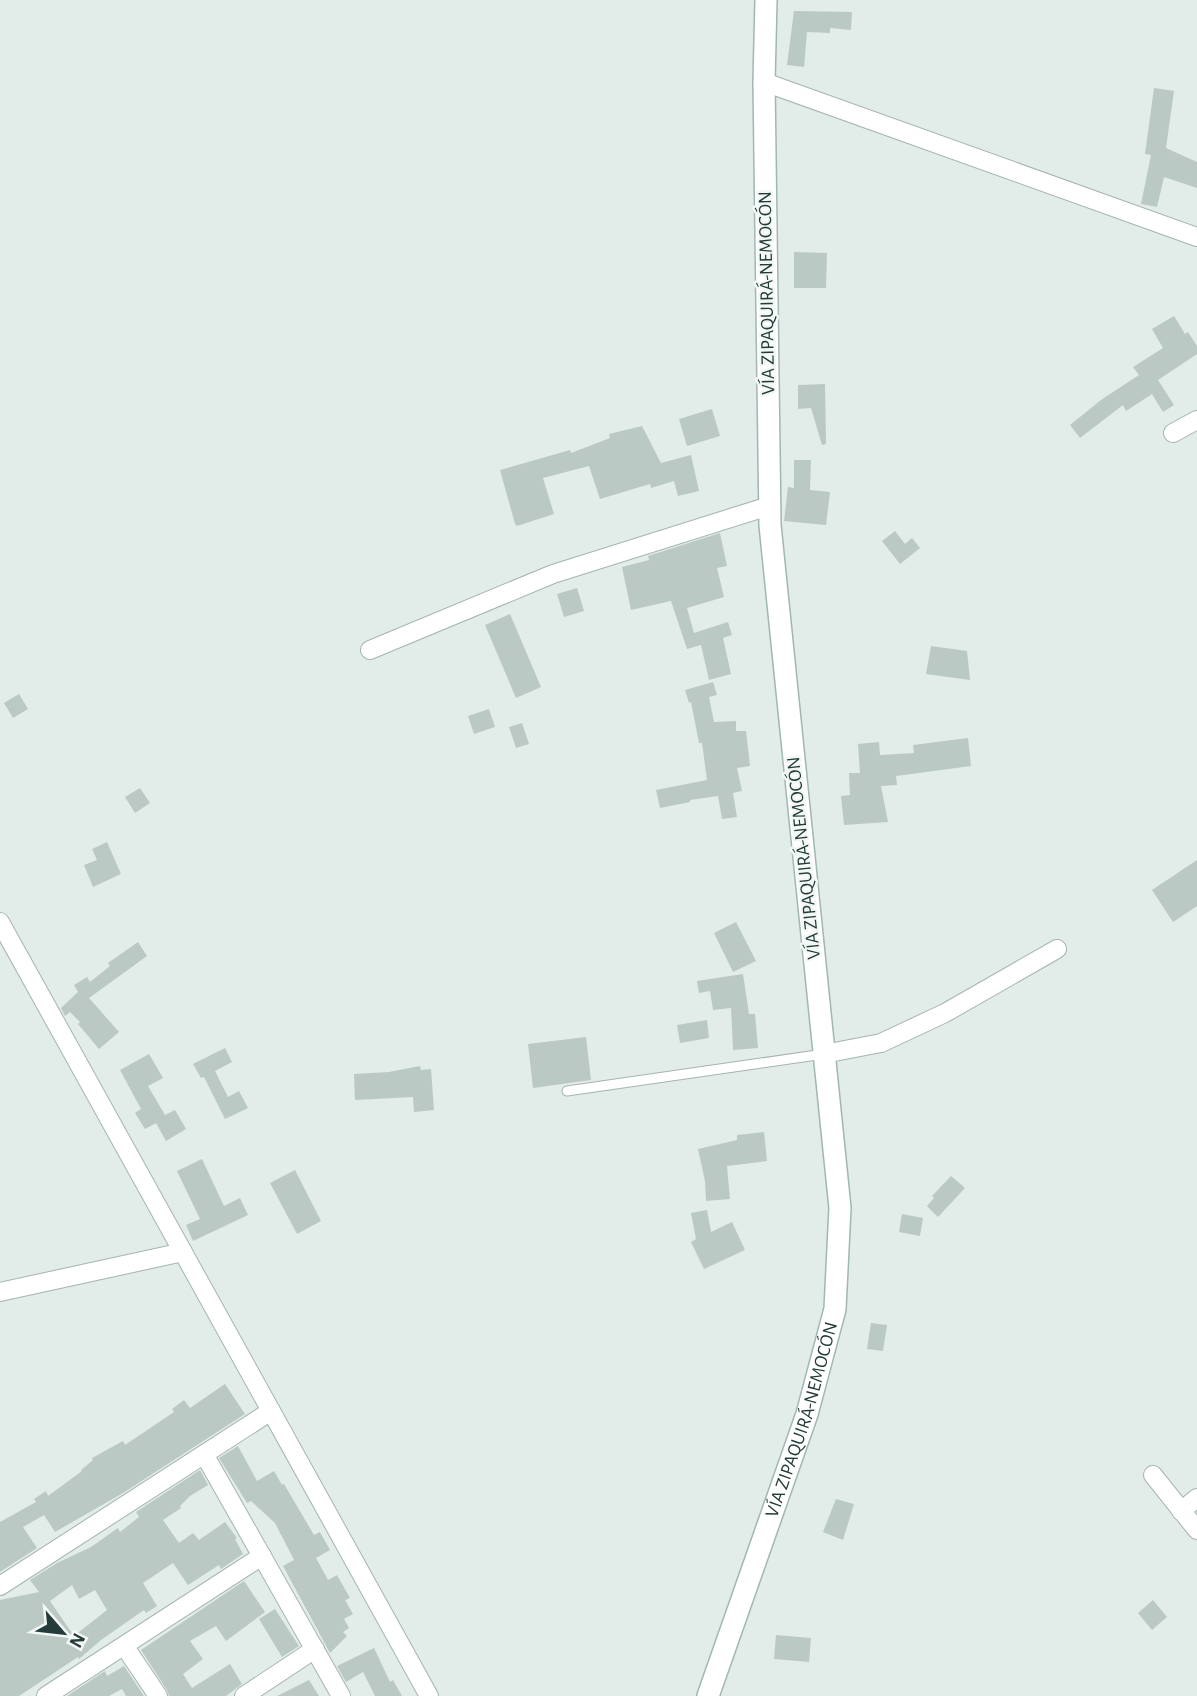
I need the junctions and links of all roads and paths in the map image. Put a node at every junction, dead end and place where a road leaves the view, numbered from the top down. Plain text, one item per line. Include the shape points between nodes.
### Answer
1 (766, 0) edge
2 (764, 82) junction
3 (1197, 237) edge
4 (1197, 420) edge
5 (1173, 433) dead end
6 (769, 506) junction
7 (370, 650) dead end
8 (0, 922) edge
9 (1057, 949) dead end
10 (824, 1054) junction
11 (567, 1091) dead end
12 (183, 1252) junction
13 (0, 1292) edge
14 (271, 1411) junction
15 (204, 1454) junction
16 (1153, 1475) dead end
17 (1197, 1498) edge
18 (1181, 1511) junction
19 (1197, 1530) edge
20 (262, 1556) junction
21 (0, 1586) edge
22 (125, 1647) junction
23 (314, 1649) junction
24 (47, 1696) edge
25 (158, 1696) edge
26 (244, 1696) edge
27 (341, 1696) edge
28 (429, 1696) edge
29 (708, 1696) edge

1 - 2 main road, VÍA ZIPAQUIRÁ-NEMOCÓN
2 - 3 street
2 - 6 main road, VÍA ZIPAQUIRÁ-NEMOCÓN
4 - 5 street
6 - 7 street via 553,574
6 - 10 main road, VÍA ZIPAQUIRÁ-NEMOCÓN
8 - 12 street
9 - 10 street via 945,1013 881,1043
10 - 11 lane
10 - 29 main road, VÍA ZIPAQUIRÁ-NEMOCÓN via 840,1208 835,1309 807,1414
12 - 13 street
12 - 14 street
14 - 15 street
14 - 28 street
15 - 20 street
15 - 21 street
16 - 18 street
17 - 18 street
18 - 19 street
20 - 22 street
20 - 23 street
22 - 24 street
22 - 25 street
23 - 26 street
23 - 27 street

